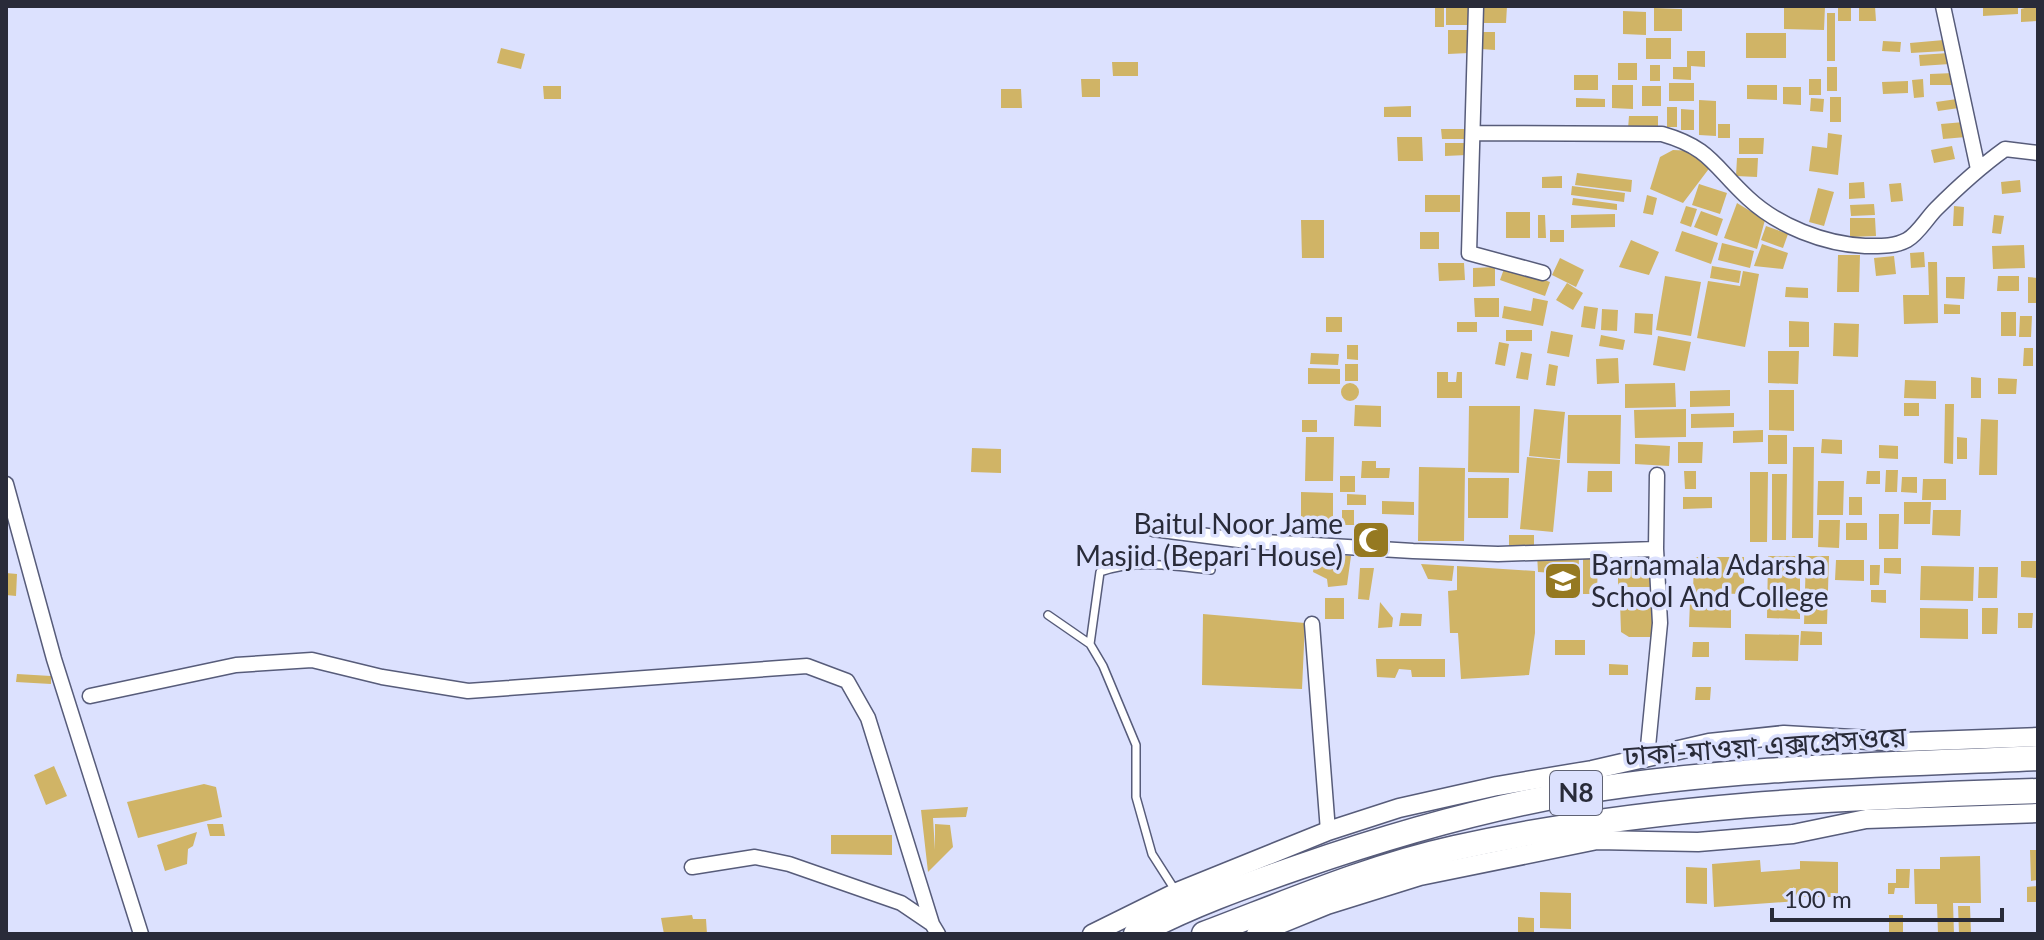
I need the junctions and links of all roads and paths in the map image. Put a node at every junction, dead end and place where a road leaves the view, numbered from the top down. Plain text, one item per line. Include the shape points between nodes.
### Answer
1 (1476, 6) edge
2 (1943, 6) edge
3 (1474, 133) junction
4 (2038, 153) edge
5 (1978, 169) junction
6 (1543, 273) dead end
7 (1657, 475) dead end
8 (6, 484) edge
9 (1153, 529) dead end
10 (1656, 549) junction
11 (1211, 570) dead end
12 (1048, 615) dead end
13 (1312, 624) dead end
14 (1090, 644) junction
15 (90, 696) dead end
16 (2038, 737) edge
17 (1647, 757) junction
18 (2038, 758) edge
19 (2038, 791) edge
20 (2038, 813) edge
21 (1328, 831) junction
22 (692, 867) dead end
23 (1177, 892) junction
24 (935, 929) edge
25 (141, 934) edge
26 (1092, 934) edge
27 (1136, 934) edge
28 (1204, 934) edge
29 (1256, 934) edge

1 - 3 street
2 - 5 street
3 - 5 street via 1662,134 1690,142 1778,220 1850,245 1886,247 1908,240
3 - 6 street via 1469,253
4 - 5 street via 2005,149
7 - 10 street
8 - 25 street via 54,659
9 - 10 street via 1247,541 1413,551
10 - 17 street via 1660,623
11 - 14 lane via 1143,564 1100,572
12 - 14 lane
13 - 21 street
14 - 23 lane via 1136,745 1136,797 1152,854
15 - 24 street via 236,665 312,660 468,691 807,666 847,681 868,718
16 - 17 main road via 1903,742 1784,735
17 - 21 main road via 1399,808
18 - 27 highway, ঢাকা-মাওয়া এক্সপ্রেসওয়ে / N8 via 1809,769 1583,791 1338,853
19 - 28 highway, ঢাকা-মাওয়া এক্সপ্রেসওয়ে / N8 via 1860,797 1598,821 1453,848 1340,882
20 - 29 main road via 1866,819 1793,834 1698,842 1597,840 1420,876
21 - 23 main road
22 - 24 street via 755,857 789,864 901,903
23 - 26 main road

